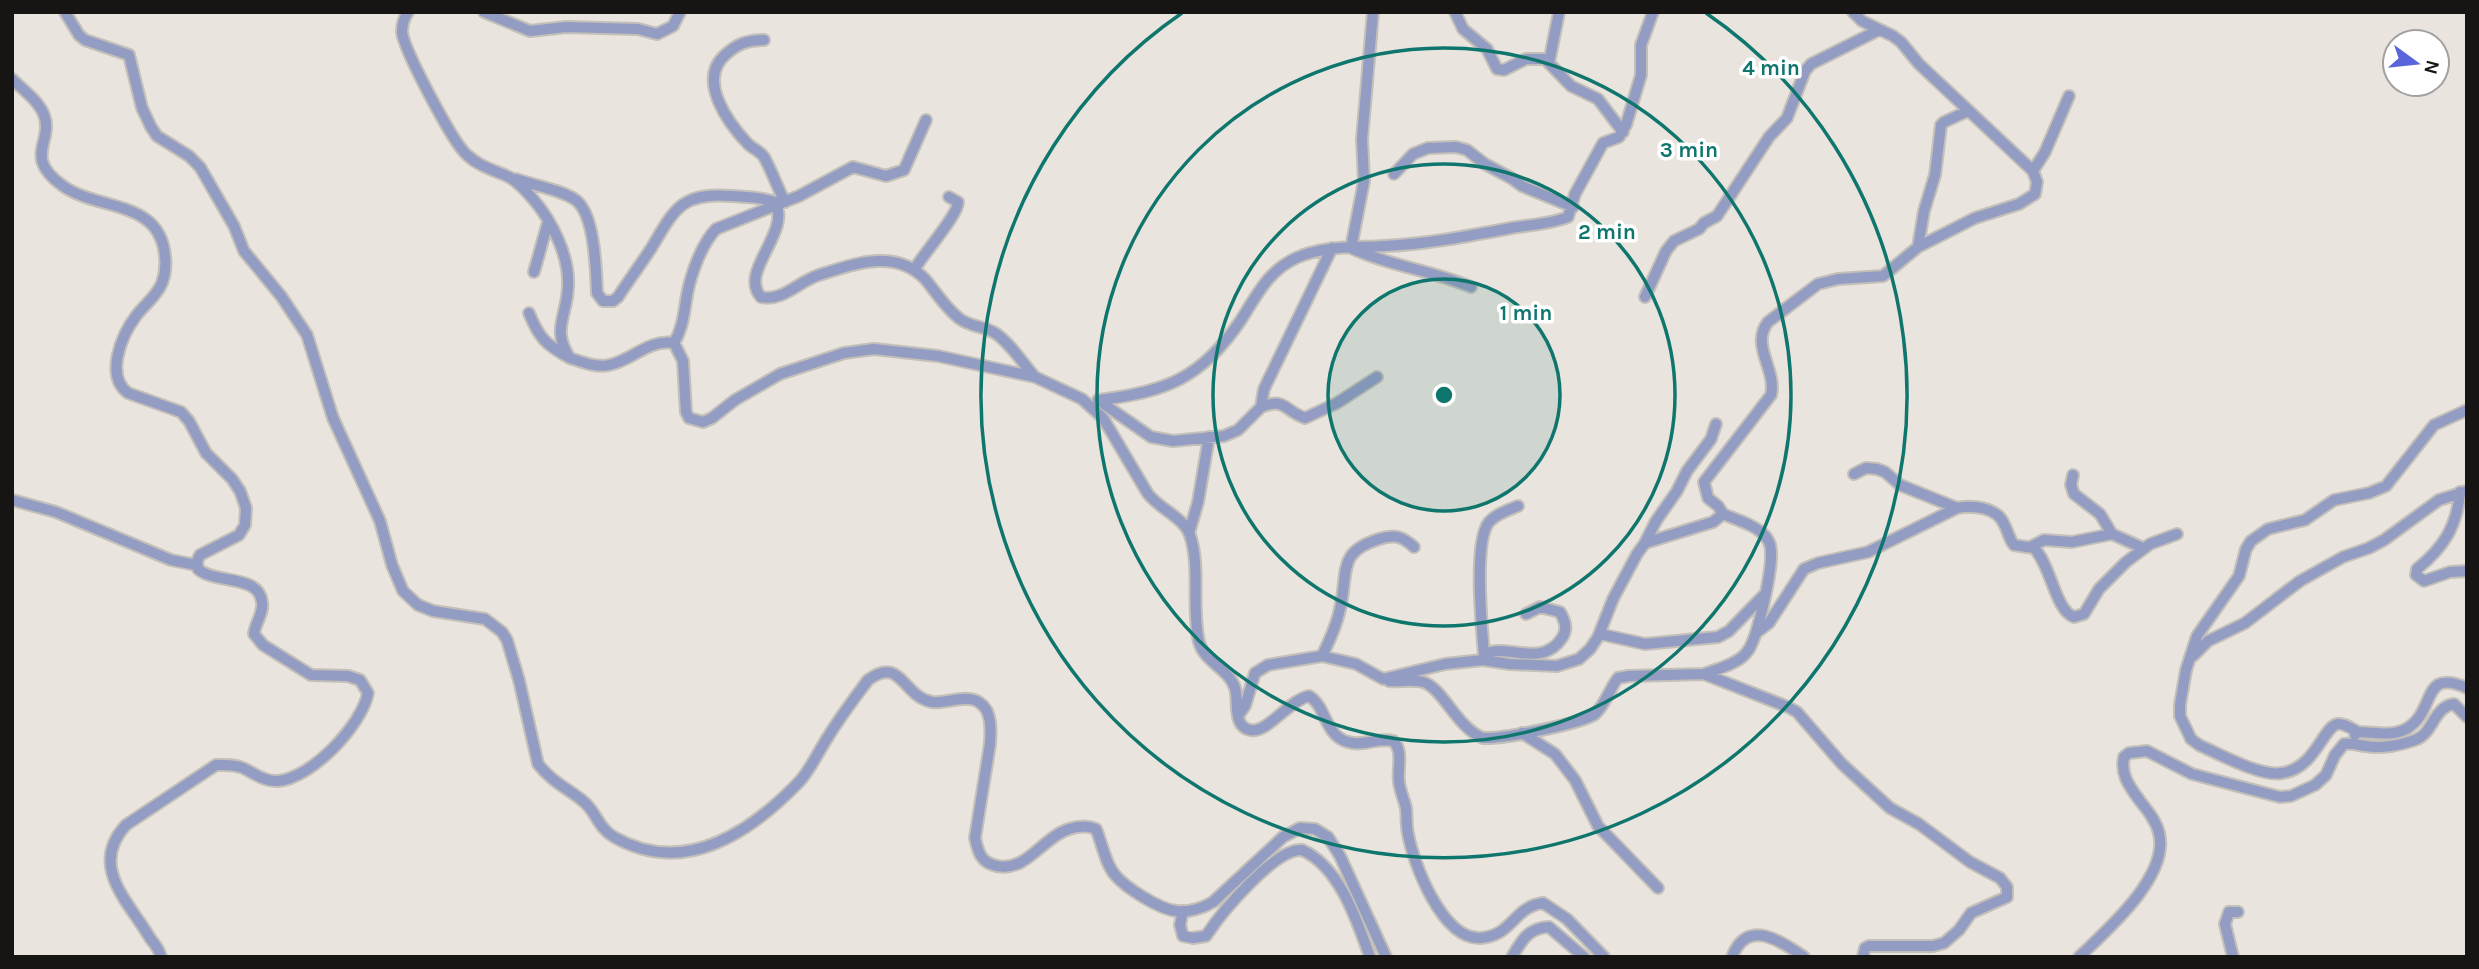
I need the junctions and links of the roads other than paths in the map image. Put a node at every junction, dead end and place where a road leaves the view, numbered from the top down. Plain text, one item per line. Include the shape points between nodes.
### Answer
1 (65, 12) edge
2 (408, 12) edge
3 (484, 12) edge
4 (680, 12) edge
5 (1373, 12) edge
6 (1455, 12) edge
7 (1559, 12) edge
8 (1653, 12) edge
9 (1853, 12) edge
10 (401, 18) edge
11 (1880, 30) junction
12 (764, 40) dead end
13 (1549, 63) junction
14 (12, 79) edge
15 (2069, 96) dead end
16 (1968, 111) junction
17 (926, 120) dead end
18 (1623, 132) junction
19 (2033, 171) junction
20 (1394, 174) dead end
21 (510, 177) junction
22 (950, 197) dead end
23 (781, 203) junction
24 (1573, 207) junction
25 (548, 222) junction
26 (1918, 247) junction
27 (1332, 248) junction
28 (1351, 248) junction
29 (914, 270) junction
30 (534, 272) dead end
31 (1471, 287) dead end
32 (1645, 297) dead end
33 (529, 313) dead end
34 (674, 343) junction
35 (570, 358) junction
36 (1035, 377) junction
37 (1377, 377) dead end
38 (1082, 400) junction
39 (1099, 400) junction
40 (1261, 407) junction
41 (2467, 410) edge
42 (1716, 424) dead end
43 (1209, 437) junction
44 (1854, 474) dead end
45 (2073, 475) dead end
46 (2463, 492) edge
47 (12, 500) edge
48 (1518, 506) dead end
49 (1957, 508) junction
50 (1723, 514) junction
51 (1189, 533) junction
52 (2112, 534) junction
53 (2177, 534) dead end
54 (1645, 544) junction
55 (1413, 547) dead end
56 (2029, 547) junction
57 (2143, 548) junction
58 (197, 565) junction
59 (2467, 571) edge
60 (1764, 595) junction
61 (1527, 614) dead end
62 (1756, 633) junction
63 (1600, 634) junction
64 (1322, 656) junction
65 (1483, 657) junction
66 (2189, 661) junction
67 (1704, 674) junction
68 (1383, 679) junction
69 (2467, 688) edge
70 (1238, 716) junction
71 (2467, 717) edge
72 (1522, 733) junction
73 (2358, 733) junction
74 (2351, 743) junction
75 (1658, 888) dead end
76 (1183, 911) junction
77 (2238, 912) dead end
78 (161, 957) edge
79 (1370, 957) edge
80 (1386, 957) edge
81 (1512, 957) edge
82 (1584, 957) edge
83 (1604, 957) edge
84 (1732, 957) edge
85 (1804, 957) edge
86 (1863, 957) edge
87 (2079, 957) edge
88 (2233, 957) edge

1 - 76 street via 85,40 130,55 151,127 200,167 244,251 307,335 333,418 380,521 403,591 418,605 485,619 502,632 512,650 538,764 547,777 584,802 606,831 658,851 699,850 725,841 800,781 868,680 889,671 923,699 970,699 987,711 990,744 975,838 987,863 1000,867 1018,864 1066,829 1088,826 1096,829 1110,867 1122,881 1161,906
2 - 10 street
3 - 4 street via 530,31 566,27 638,29 657,34 673,26
5 - 28 street via 1362,139 1364,181
6 - 13 street via 1464,29 1487,49 1497,69 1533,57
7 - 13 street
8 - 18 street via 1642,46 1641,75
9 - 11 street
10 - 21 street via 410,56 459,147 482,167
11 - 16 street via 1901,43
11 - 32 street via 1811,64 1787,118 1769,136 1717,216 1674,241 1666,251
12 - 23 street via 735,46 719,60 713,73 723,112 762,154
13 - 18 street via 1571,86 1598,99
14 - 58 street via 45,117 41,161 53,178 98,203 142,215 162,241 166,267 162,284 123,339 117,379 128,394 181,412 206,453 240,491 245,525 239,535 200,555
15 - 19 street
16 - 19 street
16 - 26 street via 1941,125 1936,174
17 - 23 street via 904,170 886,176 853,167
18 - 24 street via 1603,143 1575,194
19 - 26 street via 2037,188 2029,198 1975,218
20 - 24 street via 1413,154 1456,146 1522,187
21 - 23 street via 579,203 589,222 597,293 608,302 618,297 667,219 684,203 726,195
21 - 25 street
22 - 29 street via 958,202 957,211
23 - 29 street via 771,243 754,278 761,297 778,297 814,276 861,262 886,260
23 - 34 street via 723,225 709,237
24 - 28 street via 1564,219 1438,241
25 - 30 street
25 - 35 street via 567,269 568,290 559,333
26 - 50 street via 1883,276 1818,285 1764,326 1761,341 1773,379 1771,395 1704,482 1708,498
27 - 28 street
27 - 39 street via 1306,254 1274,272 1231,333 1188,375 1153,391
27 - 40 street via 1264,389
28 - 31 street
29 - 36 street via 959,319 996,333
33 - 35 street via 542,341
34 - 35 street via 653,345 608,365
34 - 36 street via 683,361 686,412 696,422 712,418 780,374 859,350 897,350
36 - 38 street
37 - 40 street via 1305,418 1280,402
38 - 39 street
38 - 51 street via 1103,418 1156,504
39 - 43 street via 1161,440
40 - 43 street via 1238,430
41 - 66 street via 2434,425 2386,486 2334,500 2305,520 2268,529 2251,541 2239,576 2202,628
42 - 54 street via 1712,439 1687,471
43 - 51 street
44 - 49 street via 1877,469 1900,485
45 - 52 street via 2074,494 2100,514
46 - 59 street via 2446,537 2416,575 2424,582
46 - 66 street via 2428,506 2377,544 2300,581 2245,623 2208,641
47 - 58 street via 56,512 171,560
48 - 65 street via 1500,513 1485,528 1480,595
49 - 56 street via 1993,512 2003,520 2014,545
49 - 62 street via 1868,552 1804,569 1769,623
50 - 54 street via 1713,522
50 - 60 street via 1766,537 1772,549
51 - 70 street via 1199,640 1205,655 1235,687
52 - 56 street via 2072,542 2045,540
52 - 57 street
53 - 57 street
54 - 63 street via 1613,600
55 - 64 street via 1396,536 1353,551 1343,574 1339,616
56 - 57 street via 2042,557 2062,606 2074,617 2084,614 2105,582
58 - 78 street via 202,573 241,582 258,592 262,607 254,634 263,645 311,675 360,680 368,693 359,716 334,749 298,774 268,781 230,764 216,765 117,835 110,854 122,898
60 - 62 street
60 - 63 street via 1729,631 1718,636 1645,644
61 - 65 street via 1540,607 1560,612 1565,628 1562,639 1539,654 1493,650
62 - 67 street via 1747,653
63 - 65 street via 1590,649 1568,664 1545,666
64 - 68 street via 1356,664
64 - 70 street via 1260,668
65 - 68 street
66 - 73 street via 2180,716 2199,745 2281,774 2306,762 2335,724
67 - 72 street via 1618,677 1594,714
67 - 86 street via 1797,712 1842,764 1890,808 2000,878 2007,887 2007,897 1971,913 1944,943 1869,946
68 - 72 street via 1425,682 1478,736 1491,739
69 - 73 street via 2443,681 2434,687 2409,727 2390,734
70 - 83 street via 1243,727 1254,731 1297,699 1309,696 1339,738 1363,745 1393,741 1399,751 1398,778 1410,843 1436,905 1450,924 1469,936 1487,937 1510,927 1523,909 1543,903 1567,919
71 - 74 street via 2454,704 2447,705 2415,740 2379,747
72 - 75 street via 1555,754 1575,780 1598,826
73 - 74 street
74 - 87 street via 2340,748 2326,775 2315,785 2280,797 2192,774 2147,751 2129,753 2124,757 2123,772 2154,819 2160,836 2157,865 2145,886
76 - 79 street via 1180,925 1184,936 1206,936 1259,875 1290,852 1302,849 1327,870 1349,902
76 - 80 street via 1213,902 1291,831 1315,829 1328,837 1340,856
77 - 88 street via 2230,912 2225,924
81 - 82 street via 1524,935 1549,927
84 - 85 street via 1742,940 1753,935 1784,942

